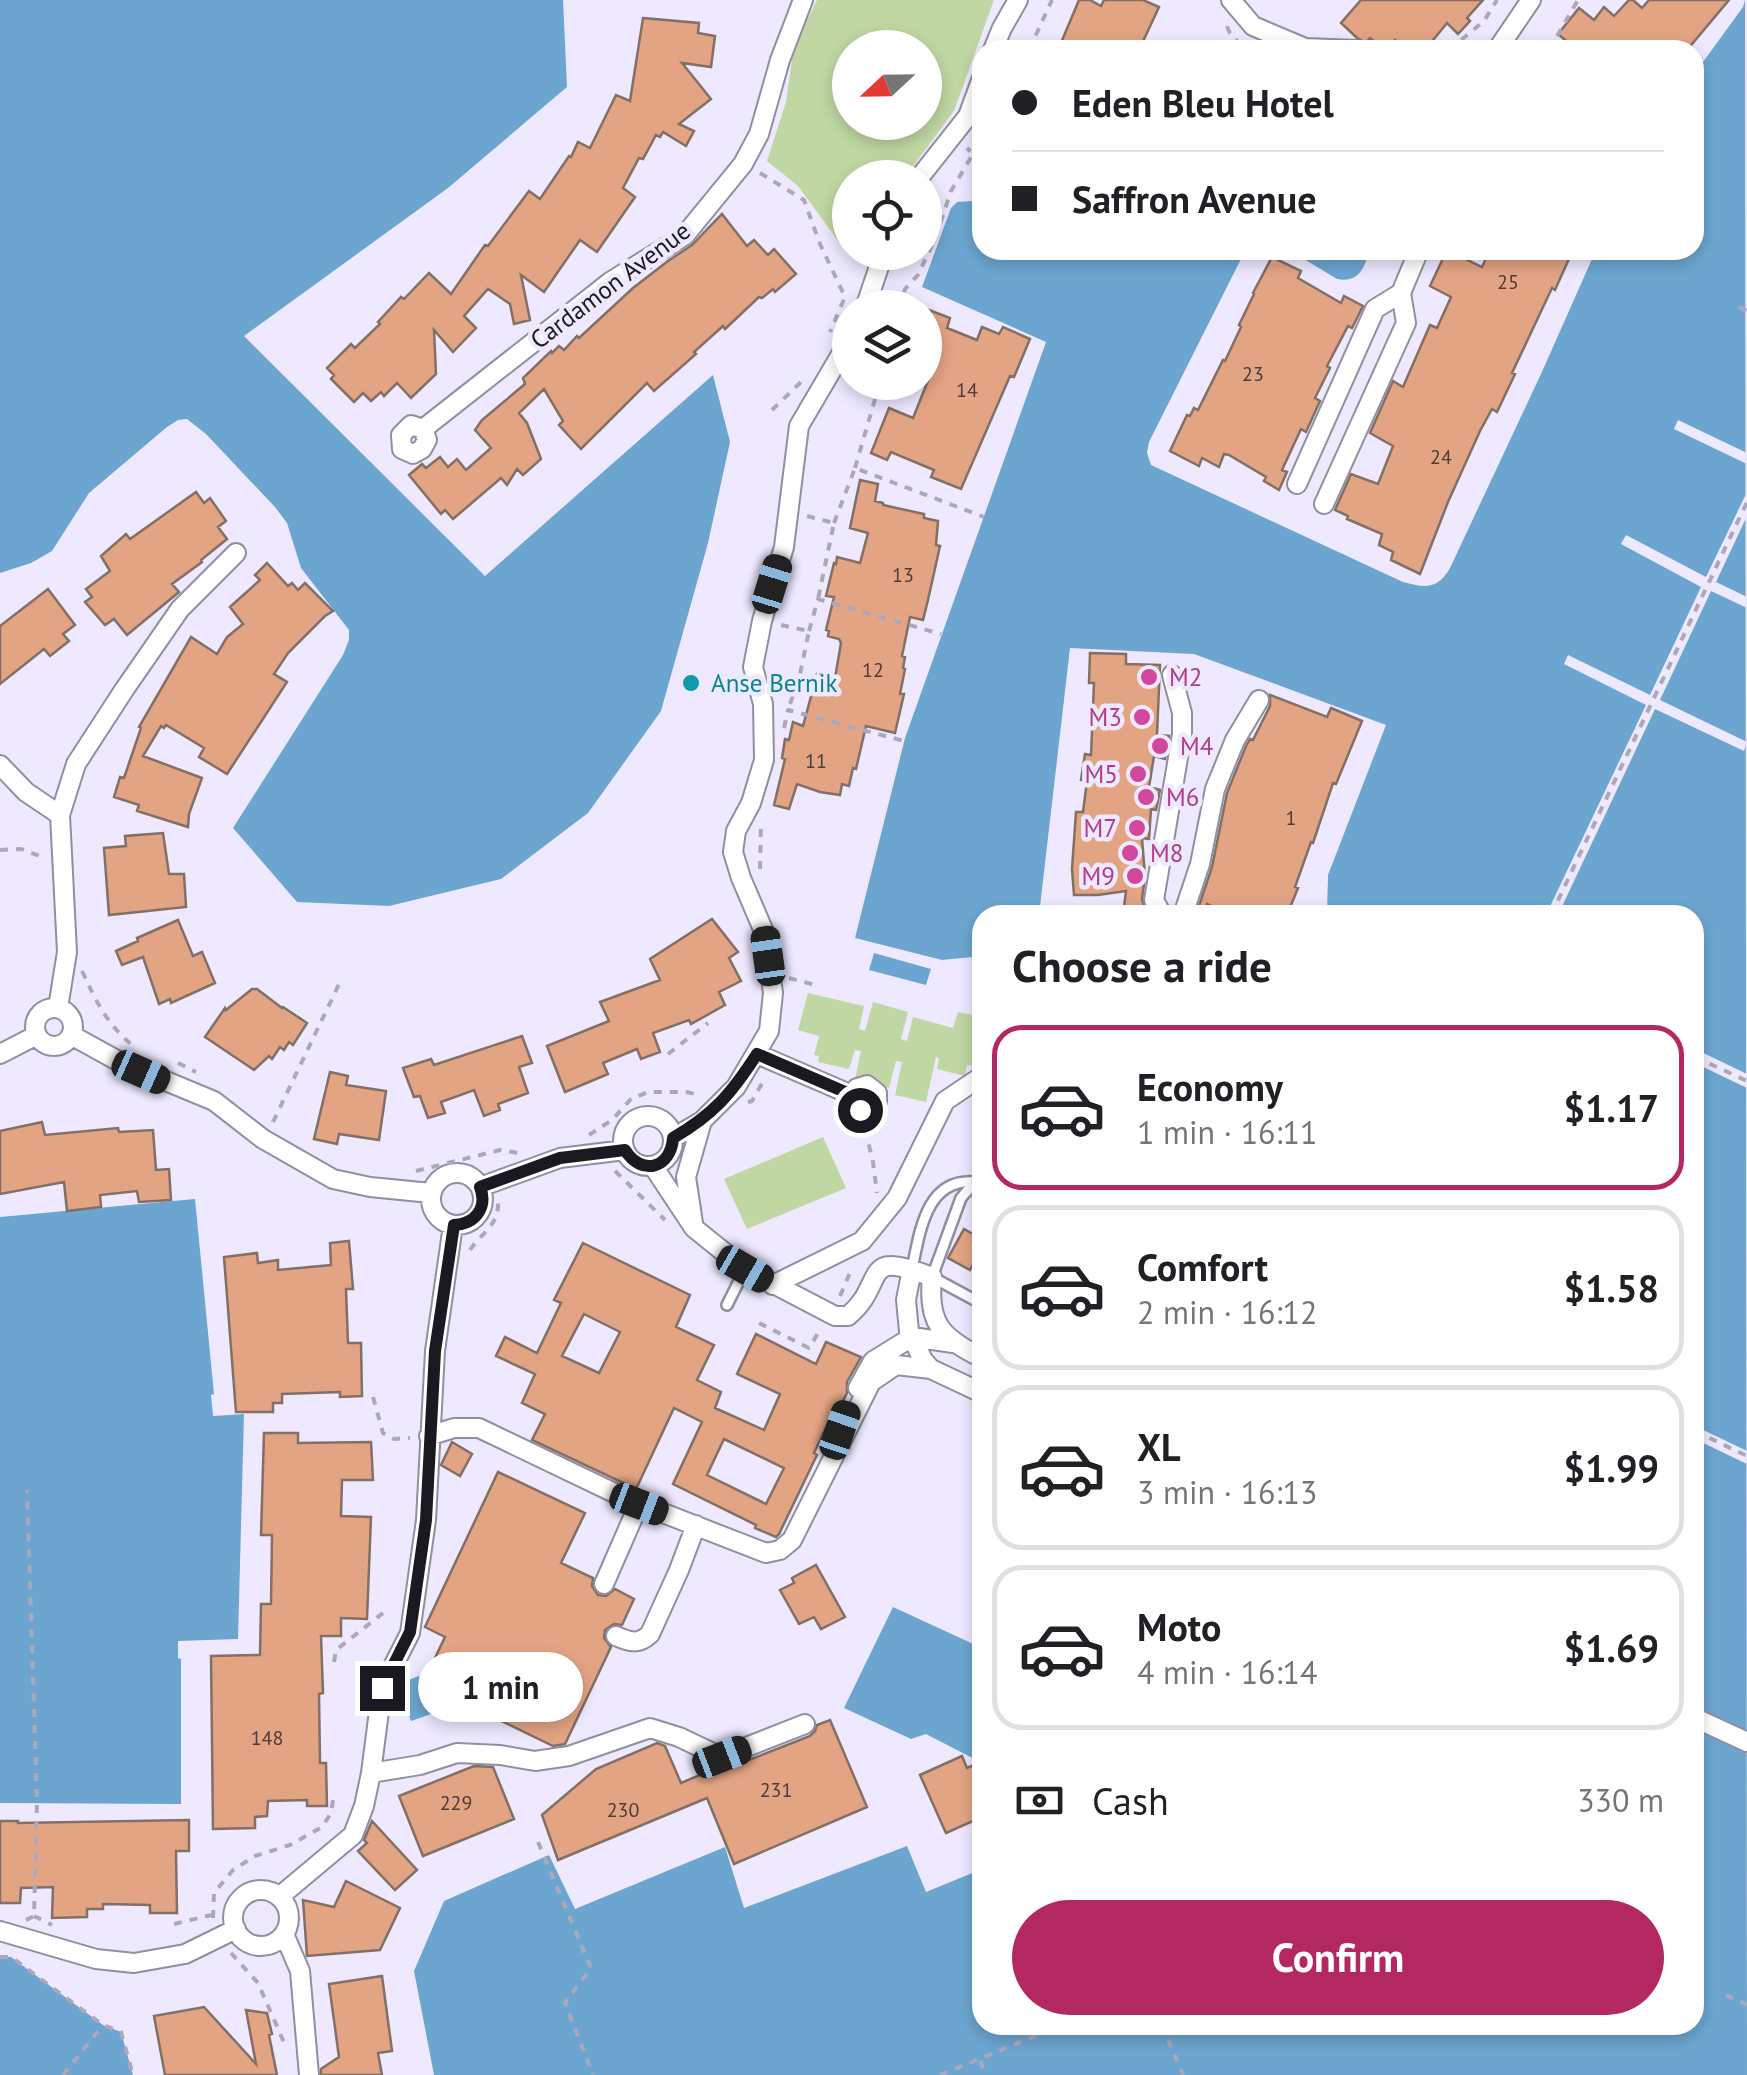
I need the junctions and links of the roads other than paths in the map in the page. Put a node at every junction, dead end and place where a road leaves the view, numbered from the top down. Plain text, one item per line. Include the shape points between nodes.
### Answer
1 (803, 0) edge
2 (1018, 0) edge
3 (1231, 0) edge
4 (1532, 0) edge
5 (997, 40) edge
6 (1286, 40) edge
7 (1504, 40) edge
8 (972, 105) edge
9 (933, 160) edge
10 (1415, 260) edge
11 (1401, 294) junction
12 (832, 369) edge
13 (423, 429) dead end
14 (1297, 484) dead end
15 (1324, 504) dead end
16 (236, 554) dead end
17 (1172, 675) dead end
18 (1259, 700) dead end
19 (0, 766) edge
20 (60, 815) junction
21 (1157, 905) edge
22 (1186, 905) edge
23 (58, 1008) junction
24 (37, 1035) junction
25 (71, 1035) junction
26 (0, 1054) edge
27 (766, 1059) junction
28 (972, 1083) edge
29 (852, 1095) dead end
30 (702, 1121) junction
31 (673, 1138) junction
32 (625, 1150) junction
33 (653, 1166) junction
34 (972, 1182) edge
35 (488, 1184) junction
36 (972, 1186) edge
37 (431, 1194) junction
38 (454, 1225) junction
39 (694, 1228) junction
40 (912, 1268) junction
41 (745, 1269) junction
42 (932, 1277) junction
43 (773, 1285) junction
44 (972, 1299) edge
45 (727, 1305) dead end
46 (912, 1337) junction
47 (953, 1343) junction
48 (972, 1350) edge
49 (931, 1370) junction
50 (972, 1388) edge
51 (430, 1436) junction
52 (822, 1482) junction
53 (639, 1504) junction
54 (696, 1526) junction
55 (604, 1584) dead end
56 (616, 1636) dead end
57 (1704, 1722) edge
58 (805, 1724) dead end
59 (1747, 1742) edge
60 (372, 1773) junction
61 (279, 1897) junction
62 (3, 1930) edge
63 (228, 1933) junction
64 (284, 1934) junction
65 (308, 2075) edge

1 - 13 street, Cardamon Avenue via 760,134 685,235 610,282
2 - 5 street
3 - 6 street via 1253,26
4 - 7 street
8 - 9 street
10 - 11 street
11 - 14 street via 1375,310
11 - 15 street via 1406,322
12 - 27 street via 798,426 784,547 753,667 764,704 764,760 733,852 765,934 773,993
16 - 20 street via 180,609 124,690 76,764
17 - 21 street via 1182,734
18 - 22 street via 1215,789
19 - 20 street
20 - 23 street via 67,952
23 - 24 street via 38,1017
23 - 25 street via 71,1018
24 - 25 street via 57,1046
24 - 26 street
25 - 37 street via 214,1101 262,1139 333,1179
27 - 29 street
27 - 30 street
28 - 43 street via 944,1101 897,1198 862,1241
30 - 31 street
30 - 39 street via 686,1178
31 - 32 street via 666,1123 642,1117 628,1126
31 - 33 street via 666,1159
32 - 33 street via 636,1163
32 - 35 street via 560,1158
33 - 39 street
34 - 40 lane via 946,1186 934,1199
35 - 37 street via 448,1173
35 - 38 street via 480,1211
36 - 42 lane via 956,1208
37 - 38 street via 438,1216
38 - 51 street
39 - 41 street
40 - 42 street
40 - 43 street via 880,1269 848,1316
40 - 46 street via 906,1300
41 - 43 street
41 - 45 lane
42 - 44 lane
42 - 47 street via 933,1313
46 - 47 street
46 - 49 street
46 - 52 street via 873,1361 848,1404
47 - 48 street
49 - 50 street
49 - 52 street via 896,1365 871,1382
51 - 53 street via 480,1428
51 - 60 street via 410,1632 382,1688
52 - 54 street via 780,1550 766,1554
53 - 54 street
53 - 55 street
54 - 56 street via 650,1634 634,1642
57 - 59 street
58 - 60 street via 722,1757 650,1728 568,1756 535,1761 457,1753
60 - 61 street via 353,1835
61 - 63 street via 262,1890 245,1895
61 - 64 street via 288,1911
62 - 63 street via 96,1959 134,1963 185,1954
63 - 64 street via 254,1945
64 - 65 street via 300,1971

